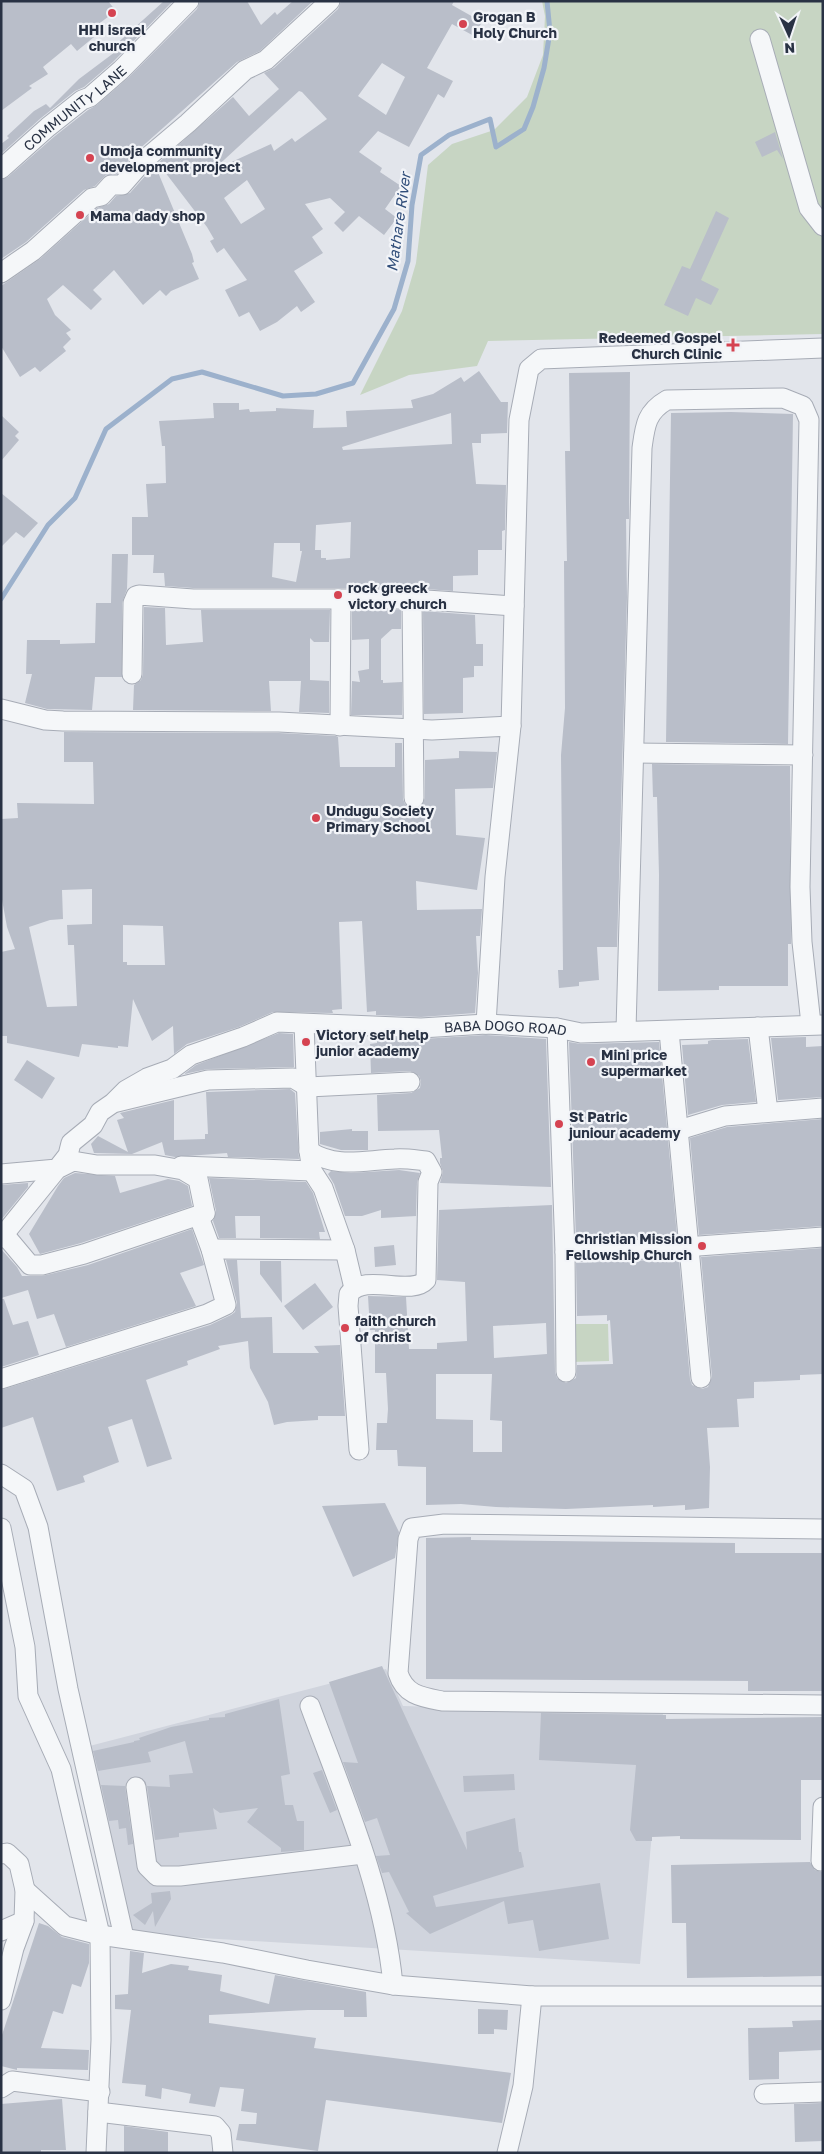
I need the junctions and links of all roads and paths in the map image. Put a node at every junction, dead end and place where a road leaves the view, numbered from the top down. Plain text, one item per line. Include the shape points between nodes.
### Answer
1 (189, 1) edge
2 (330, 1) edge
3 (760, 39) dead end
4 (1, 169) edge
5 (823, 226) edge
6 (1, 273) edge
7 (823, 348) edge
8 (412, 599) junction
9 (341, 600) junction
10 (514, 606) junction
11 (132, 674) dead end
12 (1, 709) edge
13 (340, 726) junction
14 (510, 726) junction
15 (414, 729) junction
16 (634, 752) junction
17 (803, 755) junction
18 (414, 798) dead end
19 (304, 1024) junction
20 (486, 1024) junction
21 (817, 1024) edge
22 (758, 1027) junction
23 (557, 1028) junction
24 (626, 1030) junction
25 (669, 1031) junction
26 (410, 1082) dead end
27 (308, 1087) junction
28 (113, 1103) junction
29 (823, 1108) edge
30 (768, 1112) junction
31 (679, 1130) junction
32 (309, 1151) junction
33 (155, 1165) junction
34 (57, 1169) junction
35 (312, 1171) junction
36 (1, 1174) edge
37 (205, 1214) junction
38 (3, 1236) edge
39 (823, 1237) edge
40 (690, 1246) junction
41 (211, 1249) junction
42 (345, 1250) junction
43 (565, 1252) junction
44 (354, 1288) junction
45 (566, 1372) dead end
46 (701, 1378) dead end
47 (1, 1379) edge
48 (359, 1450) dead end
49 (1, 1474) edge
50 (1, 1528) edge
51 (823, 1529) edge
52 (823, 1705) edge
53 (310, 1706) dead end
54 (136, 1787) dead end
55 (823, 1807) edge
56 (1, 1854) edge
57 (364, 1854) junction
58 (820, 1861) dead end
59 (25, 1890) junction
60 (24, 1921) junction
61 (1, 1931) edge
62 (123, 1933) dead end
63 (100, 1936) junction
64 (393, 1985) junction
65 (532, 1996) junction
66 (823, 1996) edge
67 (1, 2000) edge
68 (1, 2088) edge
69 (100, 2092) junction
70 (823, 2092) edge
71 (764, 2094) dead end
72 (98, 2112) junction
73 (96, 2153) edge
74 (223, 2153) edge
75 (507, 2153) edge

1 - 4 street, COMMUNITY LANE via 121,70
2 - 6 street via 266,60 245,70 143,161 122,185 111,185 101,196 92,198 33,251
3 - 5 street via 809,208
7 - 10 street via 541,359 528,369 519,420
8 - 9 street
8 - 10 street
8 - 15 street
9 - 11 street via 136,596 132,612
9 - 13 street
10 - 14 street
12 - 13 street via 63,721 279,722
13 - 15 street
14 - 15 street
14 - 20 street via 495,877
15 - 18 street
16 - 17 street
16 - 17 street via 642,448 646,424 654,407 667,400 783,398 804,406 809,420
16 - 24 street
17 - 21 street via 802,942
19 - 20 street, BABA DOGO ROAD via 421,1028
19 - 27 street
19 - 28 street, BABA DOGO ROAD via 277,1022 191,1055 172,1069 126,1090
20 - 23 street, BABA DOGO ROAD
21 - 22 street, BABA DOGO ROAD
22 - 25 street, BABA DOGO ROAD
22 - 30 street
23 - 24 street, BABA DOGO ROAD via 581,1032
23 - 43 street
24 - 25 street, BABA DOGO ROAD
25 - 31 street
26 - 27 street
27 - 28 street via 293,1078 208,1080
27 - 32 street
28 - 34 street, BABA DOGO ROAD via 71,1143 68,1155
29 - 30 street
30 - 31 street via 725,1116
31 - 40 street
32 - 35 street
32 - 44 street via 323,1160 363,1162 396,1158 426,1161 432,1172 428,1182 426,1280 418,1285 377,1284
33 - 34 street via 97,1165 72,1161
33 - 35 street
33 - 37 street via 194,1175
34 - 36 street
34 - 38 street, BABA DOGO ROAD
35 - 42 street via 323,1188
37 - 38 street via 42,1265 30,1265
37 - 41 street via 199,1217
39 - 40 street
40 - 43 street
40 - 46 street
41 - 42 street
41 - 47 street via 226,1305 207,1314
42 - 44 street
43 - 45 street
44 - 48 street via 349,1294 348,1306
49 - 62 street via 24,1489 38,1527 68,1689
50 - 63 street via 25,1647 28,1696 61,1769
51 - 52 street via 444,1524 412,1528 408,1539 398,1673 411,1693 442,1700
53 - 57 street
54 - 57 street via 147,1866 157,1876
55 - 58 street
56 - 59 street via 7,1853 20,1864
57 - 64 street via 390,1954
59 - 60 street
59 - 63 street via 65,1926
60 - 61 street
60 - 67 street
63 - 64 street via 223,1953
63 - 69 street
64 - 65 street
65 - 66 street
65 - 75 street via 523,2086
68 - 69 street via 12,2082
69 - 72 street
70 - 71 street
72 - 73 street
72 - 74 street via 215,2126 221,2133

